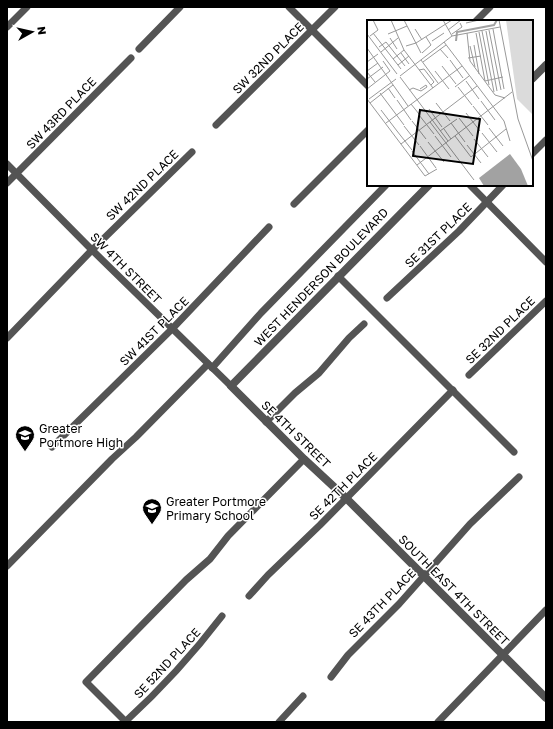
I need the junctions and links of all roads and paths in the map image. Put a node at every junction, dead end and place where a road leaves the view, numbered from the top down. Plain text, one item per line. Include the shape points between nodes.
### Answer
1 (27, 7) edge
2 (180, 7) edge
3 (289, 7) edge
4 (335, 7) edge
5 (490, 7) edge
6 (477, 20) edge
7 (7, 27) edge
8 (312, 30) junction
9 (140, 49) dead end
10 (131, 58) dead end
11 (546, 65) edge
12 (533, 78) edge
13 (367, 85) edge
14 (216, 125) dead end
15 (367, 131) edge
16 (546, 140) edge
17 (192, 152) dead end
18 (533, 153) edge
19 (7, 164) edge
20 (16, 174) junction
21 (7, 183) edge
22 (385, 186) edge
23 (428, 186) edge
24 (471, 186) edge
25 (502, 186) edge
26 (486, 202) junction
27 (294, 204) dead end
28 (269, 227) dead end
29 (92, 250) junction
30 (546, 262) edge
31 (338, 276) junction
32 (386, 298) dead end
33 (546, 301) edge
34 (364, 324) dead end
35 (172, 329) junction
36 (7, 338) edge
37 (210, 366) junction
38 (469, 375) dead end
39 (231, 386) junction
40 (453, 390) junction
41 (266, 422) junction
42 (52, 447) dead end
43 (514, 452) dead end
44 (304, 459) junction
45 (519, 477) dead end
46 (347, 499) junction
47 (7, 566) edge
48 (423, 576) junction
49 (249, 596) dead end
50 (546, 610) edge
51 (222, 616) dead end
52 (503, 655) junction
53 (331, 678) dead end
54 (303, 696) dead end
55 (546, 698) edge
56 (126, 722) edge
57 (279, 722) edge
58 (438, 722) edge

1 - 7 street
2 - 9 street
3 - 8 street
4 - 8 street, SW 32ND PLACE
5 - 6 street
8 - 13 street
8 - 14 street, SW 32ND PLACE
10 - 20 street, SW 43RD PLACE
11 - 12 street
15 - 27 street
16 - 18 street
17 - 29 street, SW 42ND PLACE
19 - 20 street, SW 4TH STREET
20 - 21 street, SW 43RD PLACE
20 - 29 street, SW 4TH STREET
22 - 37 street
23 - 31 street, WEST HENDERSON BOULEVARD
24 - 26 street
25 - 26 street, SE 31ST PLACE
26 - 30 street
26 - 32 street, SE 31ST PLACE via 459,231
28 - 35 street, SW 41ST PLACE
29 - 35 street, SW 4TH STREET
29 - 36 street, SW 42ND PLACE
31 - 39 street, WEST HENDERSON BOULEVARD
31 - 40 street
33 - 38 street, SE 32ND PLACE
34 - 41 street via 319,373
35 - 37 street, SW 4TH STREET
35 - 42 street, SW 41ST PLACE
37 - 39 street, SW 4TH STREET
37 - 47 street via 112,459
39 - 41 street, SE 4TH STREET
40 - 43 street
40 - 46 street, SE 42TH PLACE
41 - 44 street, SE 4TH STREET
44 - 46 street, SE 4TH STREET
44 - 56 street via 228,536 210,559 86,682
45 - 48 street, SE 43TH PLACE via 470,524
46 - 48 street, SOUTH EAST 4TH STREET
46 - 49 street, SE 42TH PLACE
48 - 52 street, SOUTH EAST 4TH STREET
48 - 53 street, SE 43TH PLACE via 399,604 348,654
50 - 52 street
51 - 56 street, SE 52ND PLACE via 201,644
52 - 55 street, SOUTH EAST 4TH STREET
52 - 58 street
54 - 57 street

